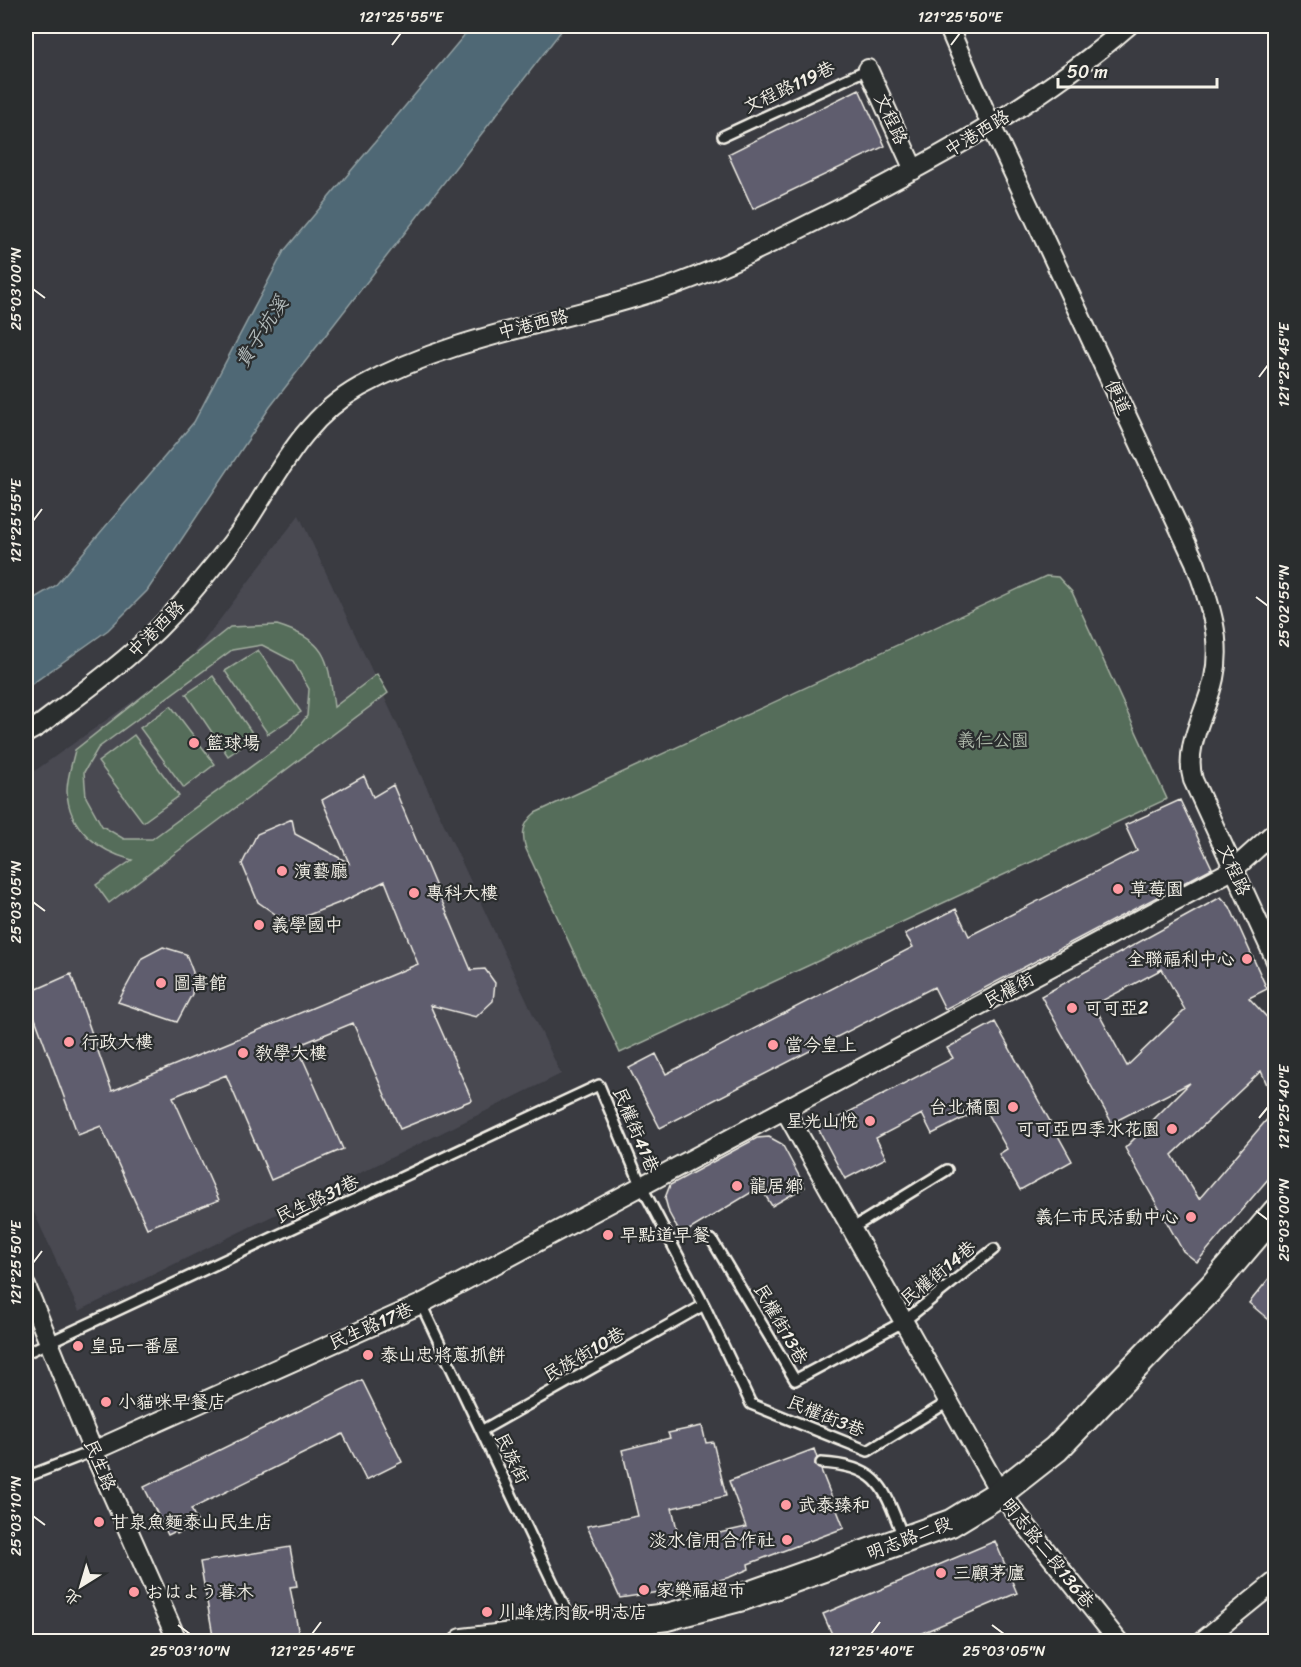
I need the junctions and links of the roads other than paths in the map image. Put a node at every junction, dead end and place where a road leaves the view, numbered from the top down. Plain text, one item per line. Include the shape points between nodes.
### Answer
1 (948, 26) edge
2 (1128, 26) edge
3 (868, 69) joint
4 (991, 125) junction
5 (723, 136) dead end
6 (914, 170) junction
7 (26, 733) edge
8 (1193, 780) joint
9 (1275, 831) edge
10 (1234, 869) junction
11 (1275, 961) edge
12 (599, 1085) joint
13 (785, 1110) junction
14 (947, 1170) dead end
15 (642, 1187) junction
16 (1275, 1212) edge
17 (851, 1229) junction
18 (712, 1240) dead end
19 (994, 1249) dead end
20 (26, 1286) edge
21 (421, 1304) junction
22 (704, 1305) junction
23 (903, 1322) junction
24 (49, 1342) junction
25 (26, 1353) edge
26 (948, 1402) junction
27 (751, 1404) joint
28 (481, 1431) junction
29 (93, 1451) junction
30 (822, 1463) dead end
31 (26, 1477) edge
32 (1000, 1493) junction
33 (905, 1541) junction
34 (1275, 1581) edge
35 (578, 1634) edge
36 (178, 1641) edge
37 (463, 1641) edge
38 (1119, 1641) edge
39 (1201, 1641) edge

1 - 4 street, 便道
2 - 4 street, 中港西路 via 1059,80
3 - 5 lane, 文程路119巷
3 - 6 street, 文程路
4 - 6 street, 中港西路
4 - 8 street, 便道 via 1195,562 1210,605 1217,645 1214,677 1190,750
6 - 7 street, 中港西路 via 745,257 676,285 424,355 358,388 328,409 298,439 244,526 182,604 120,665
8 - 10 street, 文程路
9 - 10 street, 民權街
10 - 11 street, 文程路
10 - 13 street, 民權街
12 - 15 lane, 民權街41巷
12 - 24 lane, 民生路31巷
13 - 15 street, 民權街
13 - 17 street
14 - 17 lane
15 - 21 street, 民生路17巷
15 - 22 lane, 民權街41巷
16 - 32 main road, 明志路二段 via 1212,1287 1121,1384 1056,1449
17 - 23 street
18 - 23 lane, 民權街13巷 via 795,1380
19 - 23 lane, 民權街14巷
20 - 24 street, 民生路
21 - 28 lane, 民族街
21 - 29 street, 民生路17巷
22 - 27 lane, 民權街41巷
22 - 28 lane, 民族街10巷
23 - 26 street
24 - 25 lane, 民生路31巷
24 - 29 street, 民生路
26 - 27 lane, 民權街3巷 via 868,1451
26 - 32 street
28 - 35 lane, 民族街
29 - 31 lane
29 - 36 street, 民生路
30 - 33 lane via 864,1470 884,1488
32 - 33 main road, 明志路二段 via 951,1523
32 - 38 street, 明志路二段136巷
33 - 35 main road, 明志路二段 via 743,1597
34 - 39 street
35 - 37 main road, 明志路二段

